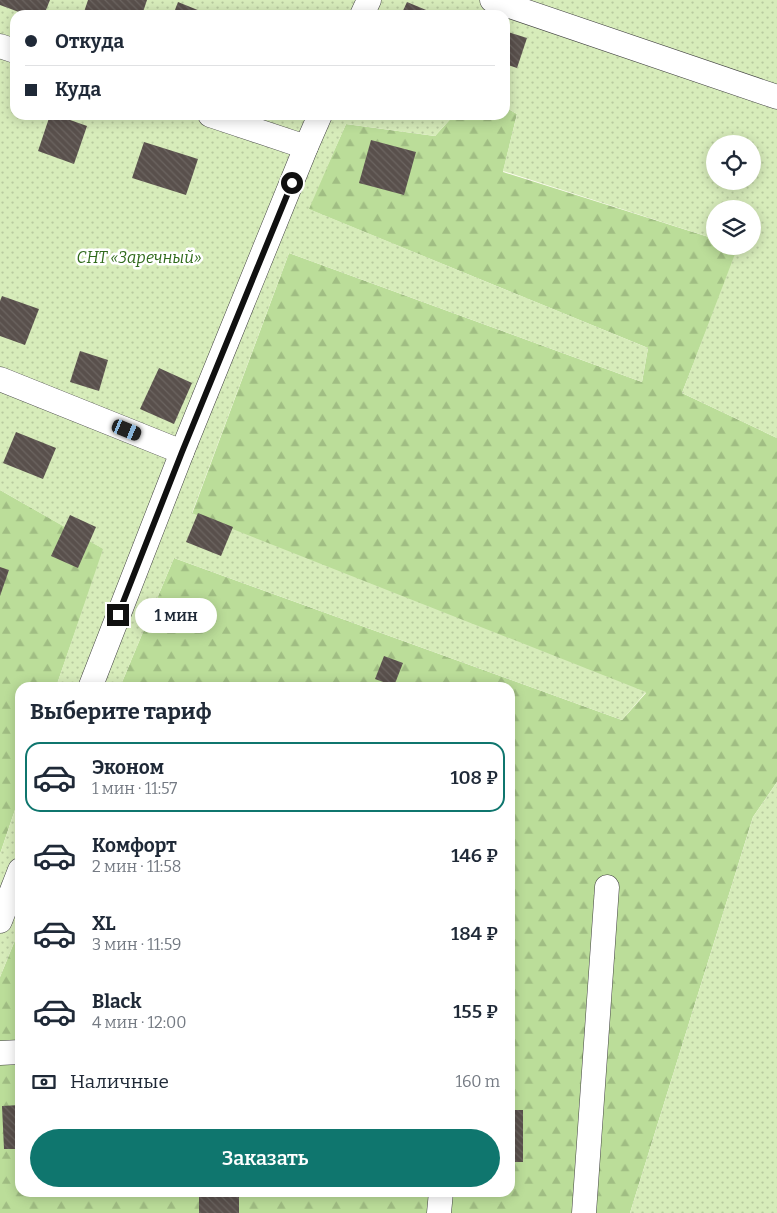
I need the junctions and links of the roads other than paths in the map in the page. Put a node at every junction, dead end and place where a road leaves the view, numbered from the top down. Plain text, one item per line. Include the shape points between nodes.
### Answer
1 (492, 0) edge
2 (777, 97) edge
3 (225, 120) edge
4 (318, 120) edge
5 (306, 147) junction
6 (0, 379) edge
7 (182, 452) junction
8 (92, 682) edge
9 (15, 883) edge
10 (607, 887) dead end
11 (0, 921) edge
12 (15, 1052) edge
13 (0, 1053) edge
14 (441, 1197) edge
15 (439, 1213) edge
16 (584, 1213) edge

1 - 2 lane
3 - 5 lane
4 - 5 lane
5 - 7 lane
6 - 7 lane
7 - 8 lane
9 - 11 lane
10 - 16 lane
12 - 13 lane
14 - 15 lane

